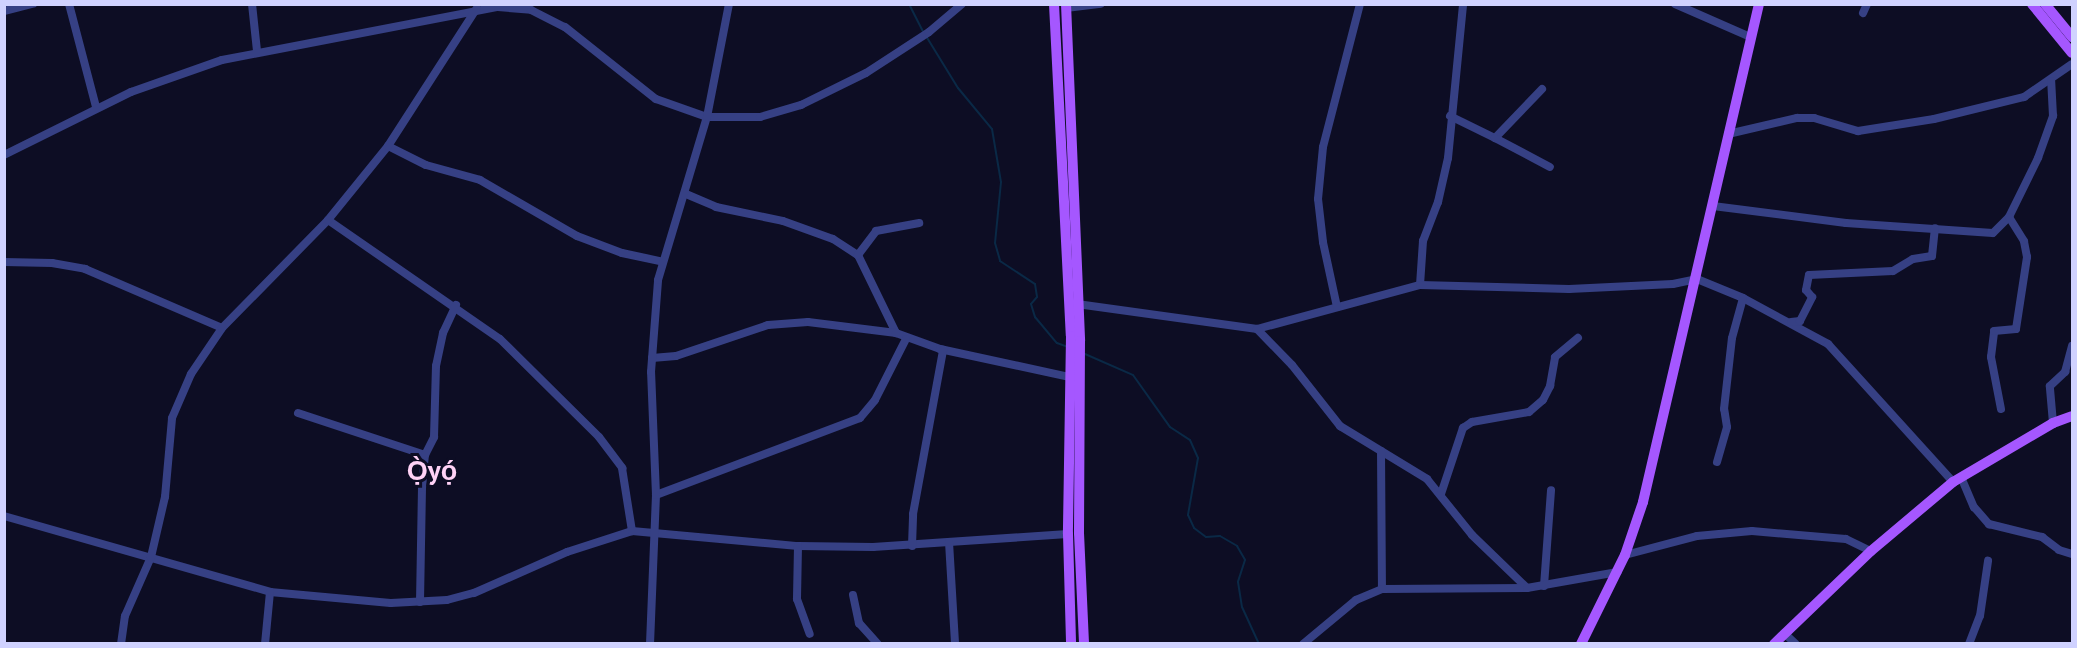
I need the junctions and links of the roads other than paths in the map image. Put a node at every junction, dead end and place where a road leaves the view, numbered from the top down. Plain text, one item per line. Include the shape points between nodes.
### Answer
1 (33, 4) edge
2 (252, 4) edge
3 (729, 4) edge
4 (962, 4) edge
5 (1054, 4) edge
6 (1101, 4) edge
7 (1360, 4) edge
8 (1463, 4) edge
9 (1675, 4) edge
10 (1760, 4) edge
11 (1867, 4) edge
12 (2032, 4) edge
13 (2045, 4) edge
14 (72, 5) edge
15 (1066, 6) edge
16 (477, 7) edge
17 (4, 11) edge
18 (1863, 13) dead end
19 (1749, 37) junction
20 (2073, 37) edge
21 (256, 51) junction
22 (2073, 53) edge
23 (2073, 64) edge
24 (2051, 81) junction
25 (1542, 89) dead end
26 (96, 107) junction
27 (1450, 116) junction
28 (707, 117) junction
29 (1728, 134) junction
30 (1495, 138) junction
31 (388, 146) junction
32 (4, 155) edge
33 (1060, 158) junction
34 (1071, 158) junction
35 (1550, 167) dead end
36 (686, 194) junction
37 (1713, 206) junction
38 (2009, 217) junction
39 (328, 220) junction
40 (919, 223) dead end
41 (1935, 228) junction
42 (858, 255) junction
43 (661, 261) junction
44 (4, 262) edge
45 (1697, 279) junction
46 (1420, 285) junction
47 (1743, 298) junction
48 (1077, 304) junction
49 (456, 305) junction
50 (1337, 307) junction
51 (1790, 322) junction
52 (222, 328) junction
53 (1257, 329) junction
54 (896, 333) junction
55 (1076, 338) junction
56 (1578, 338) dead end
57 (906, 339) junction
58 (2073, 346) edge
59 (943, 350) junction
60 (652, 358) junction
61 (1074, 363) junction
62 (1070, 377) junction
63 (2001, 409) dead end
64 (298, 413) dead end
65 (2073, 416) edge
66 (1074, 420) junction
67 (2053, 423) junction
68 (1381, 451) junction
69 (426, 455) junction
70 (1717, 462) dead end
71 (1957, 479) junction
72 (1551, 490) dead end
73 (1441, 494) junction
74 (656, 495) junction
75 (4, 516) edge
76 (632, 531) junction
77 (1068, 534) junction
78 (655, 535) junction
79 (949, 542) junction
80 (798, 546) junction
81 (912, 546) junction
82 (1871, 550) junction
83 (2073, 554) edge
84 (1625, 555) junction
85 (151, 557) junction
86 (1988, 561) dead end
87 (1618, 572) junction
88 (1544, 586) junction
89 (1527, 588) junction
90 (1382, 589) junction
91 (270, 592) junction
92 (853, 595) dead end
93 (420, 602) junction
94 (1784, 633) junction
95 (810, 634) dead end
96 (121, 644) edge
97 (265, 644) edge
98 (650, 644) edge
99 (878, 644) edge
100 (955, 644) edge
101 (1071, 644) edge
102 (1084, 644) edge
103 (1303, 644) edge
104 (1581, 644) edge
105 (1774, 644) edge
106 (1796, 644) edge
107 (1969, 644) edge

1 - 17 street
2 - 21 street
3 - 28 street
4 - 28 street via 929,32 866,73 801,105 760,117
5 - 33 main road
6 - 15 street
7 - 50 street via 1323,147 1319,189 1323,242
8 - 27 street
9 - 19 street
10 - 19 main road
11 - 18 street
12 - 22 main road
13 - 20 main road
14 - 26 street
15 - 34 main road
16 - 21 street
16 - 28 street via 517,7 543,15 586,41 649,96
16 - 31 street
19 - 29 main road
21 - 26 street
23 - 24 street
24 - 29 street via 2024,96 1870,131 1808,118
24 - 38 street via 2053,116 2038,158
25 - 30 street
26 - 32 street
27 - 30 street
27 - 46 street via 1448,158 1423,241
28 - 36 street
29 - 37 main road
30 - 35 street
31 - 39 street
31 - 43 street via 426,165 480,180 577,236 622,253
33 - 34 main road
33 - 55 main road
34 - 48 main road
36 - 42 street via 716,207 783,221 833,239
36 - 43 street
37 - 41 street via 1834,222
37 - 45 main road
38 - 41 street via 1993,233
38 - 63 street via 2024,241 2028,257 2016,329 1994,331 1991,357
39 - 49 street
39 - 52 street
40 - 42 street via 876,231
41 - 51 street via 1932,256 1912,259 1893,271 1809,275 1806,290 1812,297 1800,321
42 - 54 street
43 - 60 street
44 - 52 street via 52,263 85,269
45 - 46 street via 1673,284 1569,289
45 - 47 street
45 - 84 main road via 1643,502
46 - 50 street
47 - 51 street
47 - 70 street via 1732,338 1724,409 1727,427
48 - 53 street
48 - 55 main road
49 - 69 street via 438,349 434,437
49 - 76 street via 500,339 616,457 626,479
50 - 53 street
51 - 71 street via 1828,344 1848,362
52 - 85 street via 191,374 172,418 165,497
53 - 68 street via 1341,426
54 - 57 street
54 - 60 street via 783,323 676,356
55 - 61 main road
56 - 73 street via 1555,357 1550,386 1543,400 1529,412 1472,422 1463,428
57 - 59 street
57 - 74 street via 875,400 860,418
58 - 67 street via 2066,372 2050,386
59 - 62 street
59 - 81 street via 913,514
60 - 74 street
61 - 62 main road
61 - 66 main road
62 - 66 main road
64 - 69 street
65 - 67 main road
66 - 77 main road
66 - 102 main road
67 - 71 main road
68 - 73 street via 1412,469
68 - 90 street
69 - 93 street
71 - 82 main road
71 - 83 street via 1989,524 2042,537 2059,550
72 - 88 street
73 - 89 street via 1472,535
74 - 78 street
75 - 85 street
76 - 78 street
76 - 93 street via 590,542 474,593
77 - 79 street
77 - 101 main road
78 - 80 street
78 - 98 street
79 - 81 street
79 - 100 street
80 - 81 street
80 - 95 street via 797,599
82 - 84 street via 1846,539 1752,531 1697,536
82 - 94 main road
84 - 87 main road
85 - 91 street
85 - 96 street via 125,616
86 - 107 street via 1980,616
87 - 88 street
87 - 104 main road
88 - 89 street
89 - 90 street
90 - 103 street via 1356,600
91 - 93 street via 356,601
91 - 97 street
92 - 99 street via 859,623
94 - 105 main road
94 - 106 street

